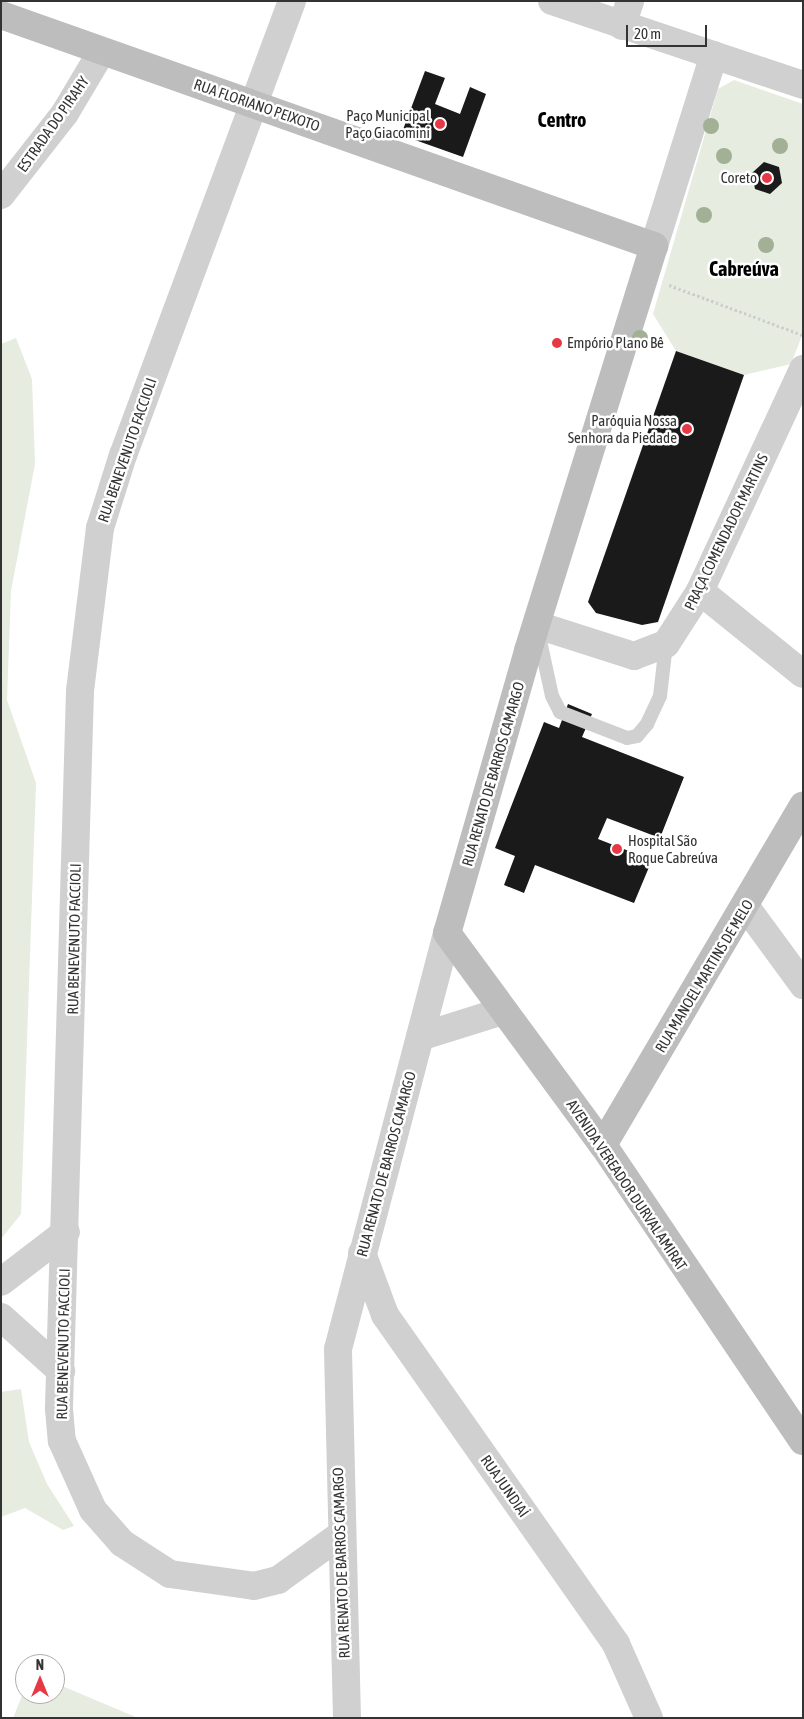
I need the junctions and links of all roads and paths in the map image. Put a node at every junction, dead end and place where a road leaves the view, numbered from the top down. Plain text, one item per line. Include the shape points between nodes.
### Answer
1 (292, 1) edge
2 (552, 1) edge
3 (626, 14) edge
4 (1, 15) edge
5 (102, 51) junction
6 (714, 55) junction
7 (803, 85) edge
8 (254, 104) junction
9 (1, 195) edge
10 (654, 246) junction
11 (645, 277) junction
12 (803, 335) edge
13 (803, 369) edge
14 (798, 397) edge
15 (700, 591) junction
16 (537, 625) junction
17 (666, 644) junction
18 (803, 674) edge
19 (803, 806) edge
20 (746, 907) junction
21 (447, 933) junction
22 (803, 985) edge
23 (503, 1011) junction
24 (420, 1037) junction
25 (603, 1145) junction
26 (66, 1232) junction
27 (362, 1253) junction
28 (1, 1282) edge
29 (1, 1317) edge
30 (61, 1371) junction
31 (803, 1441) edge
32 (339, 1536) junction
33 (347, 1718) edge
34 (649, 1718) edge

1 - 8 street, RUA BENEVENUTO FACCIOLI
2 - 3 street
3 - 6 street
4 - 5 street, RUA FLORIANO PEIXOTO
5 - 8 street, RUA FLORIANO PEIXOTO
5 - 9 street, ESTRADA DO PIRAHY via 65,113
6 - 7 street
6 - 10 street
8 - 10 street, RUA FLORIANO PEIXOTO
8 - 26 street, RUA BENEVENUTO FACCIOLI via 123,455 100,528 80,691
10 - 11 street
11 - 12 path
11 - 16 street
13 - 14 street, PRAÇA COMENDADOR MARTINS
14 - 15 street, PRAÇA COMENDADOR MARTINS
15 - 17 street, PRAÇA COMENDADOR MARTINS
15 - 18 street
16 - 17 street via 634,656
16 - 17 lane via 552,696 560,712 627,738 637,736 647,724 660,696
16 - 21 street, RUA RENATO DE BARROS CAMARGO
19 - 20 street, RUA MANOEL MARTINS DE MELO
20 - 22 street
20 - 25 street, RUA MANOEL MARTINS DE MELO
21 - 23 street, AVENIDA VEREADOR DURVAL AMIRAT
21 - 24 street, RUA RENATO DE BARROS CAMARGO
23 - 24 street
23 - 25 street, AVENIDA VEREADOR DURVAL AMIRAT
24 - 27 street, RUA RENATO DE BARROS CAMARGO
25 - 31 street, AVENIDA VEREADOR DURVAL AMIRAT
26 - 28 street
26 - 30 street, RUA BENEVENUTO FACCIOLI
27 - 32 street, RUA RENATO DE BARROS CAMARGO via 338,1349
27 - 34 street, RUA JUNDIAÍ via 385,1314 616,1644
29 - 30 street
30 - 32 street, RUA BENEVENUTO FACCIOLI via 62,1441 76,1476 93,1510 122,1543 147,1562 170,1574 254,1586 278,1580
32 - 33 street, RUA RENATO DE BARROS CAMARGO

